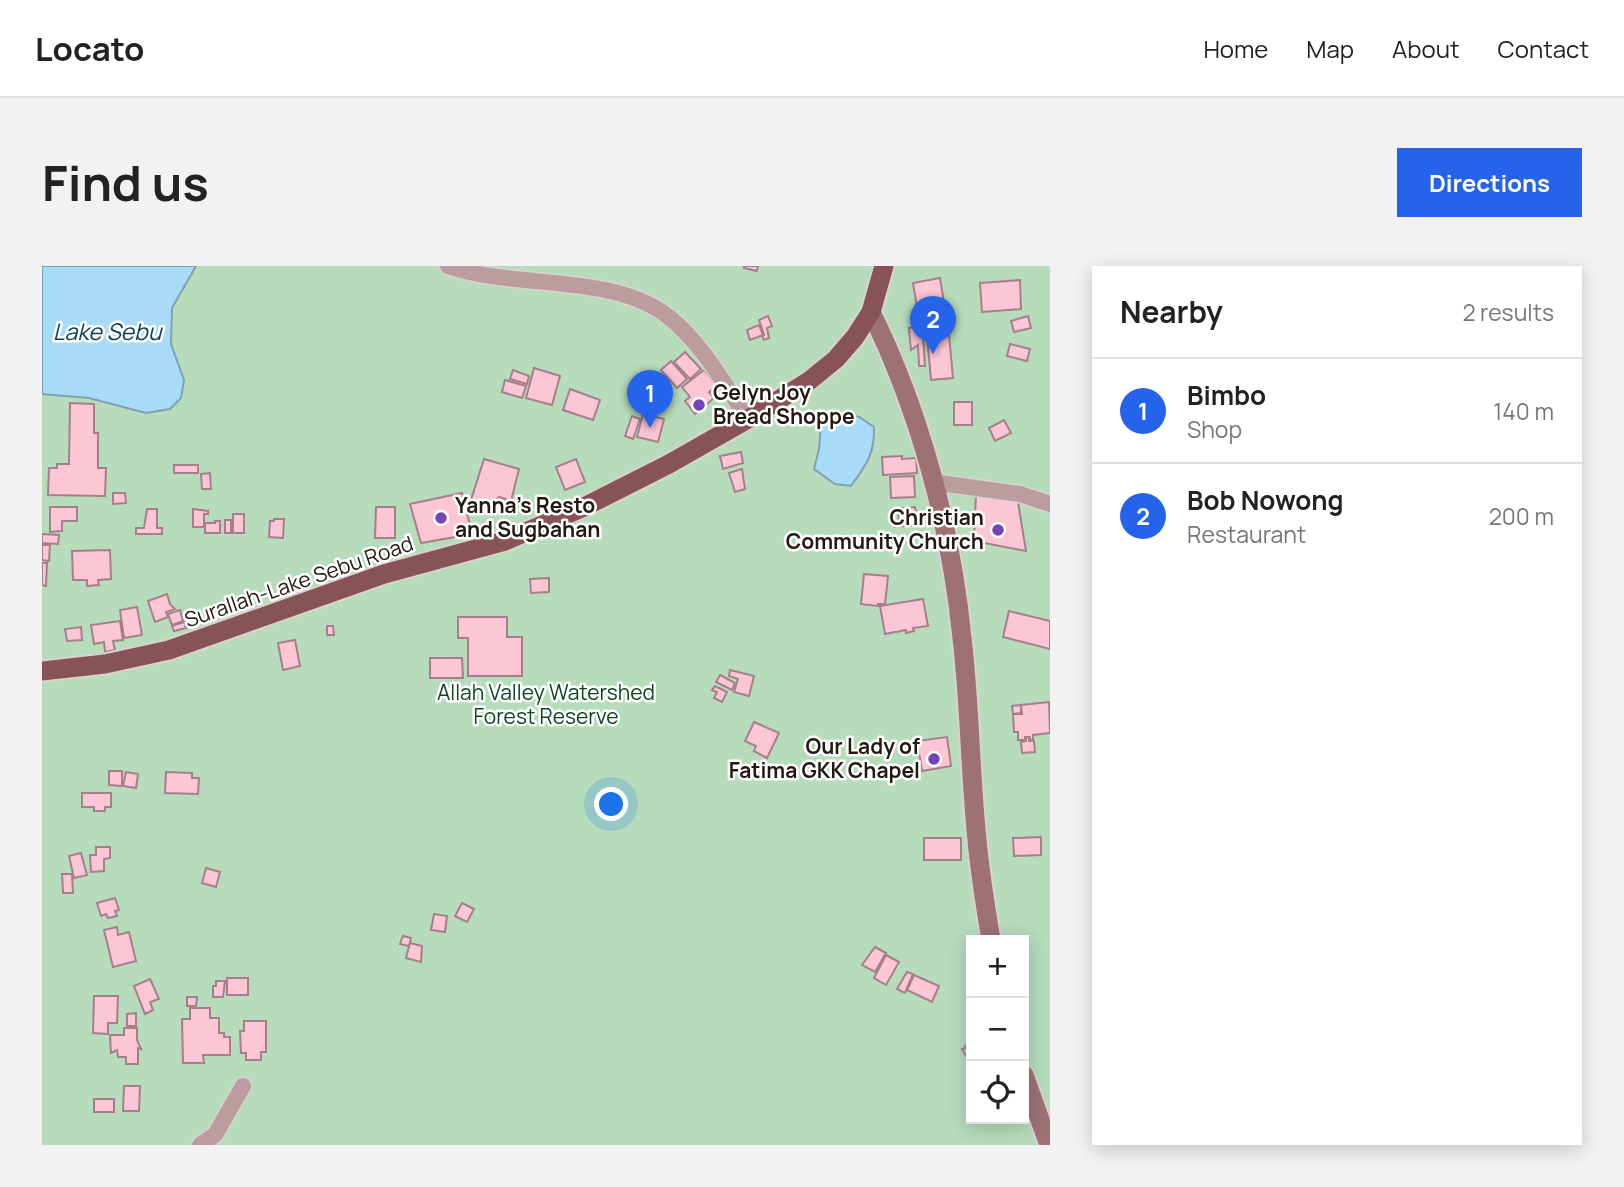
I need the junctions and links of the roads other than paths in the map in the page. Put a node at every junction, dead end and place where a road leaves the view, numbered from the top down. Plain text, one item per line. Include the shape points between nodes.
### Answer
1 (448, 266) edge
2 (884, 266) edge
3 (871, 312) junction
4 (748, 419) junction
5 (932, 482) junction
6 (1050, 504) edge
7 (42, 671) edge
8 (990, 935) edge
9 (243, 1086) dead end
10 (1029, 1089) edge
11 (200, 1145) edge
12 (1049, 1145) edge

1 - 4 street via 507,279 612,291 645,302 689,336
2 - 3 main road, Surallah-Lake Sebu Road
3 - 4 main road, Surallah-Lake Sebu Road via 836,359
3 - 5 main road via 899,374
4 - 7 main road, Surallah-Lake Sebu Road via 584,507 505,541 384,574 169,650
5 - 6 street via 1020,494
5 - 8 main road via 962,637 979,865
9 - 11 street via 215,1135
10 - 12 main road

